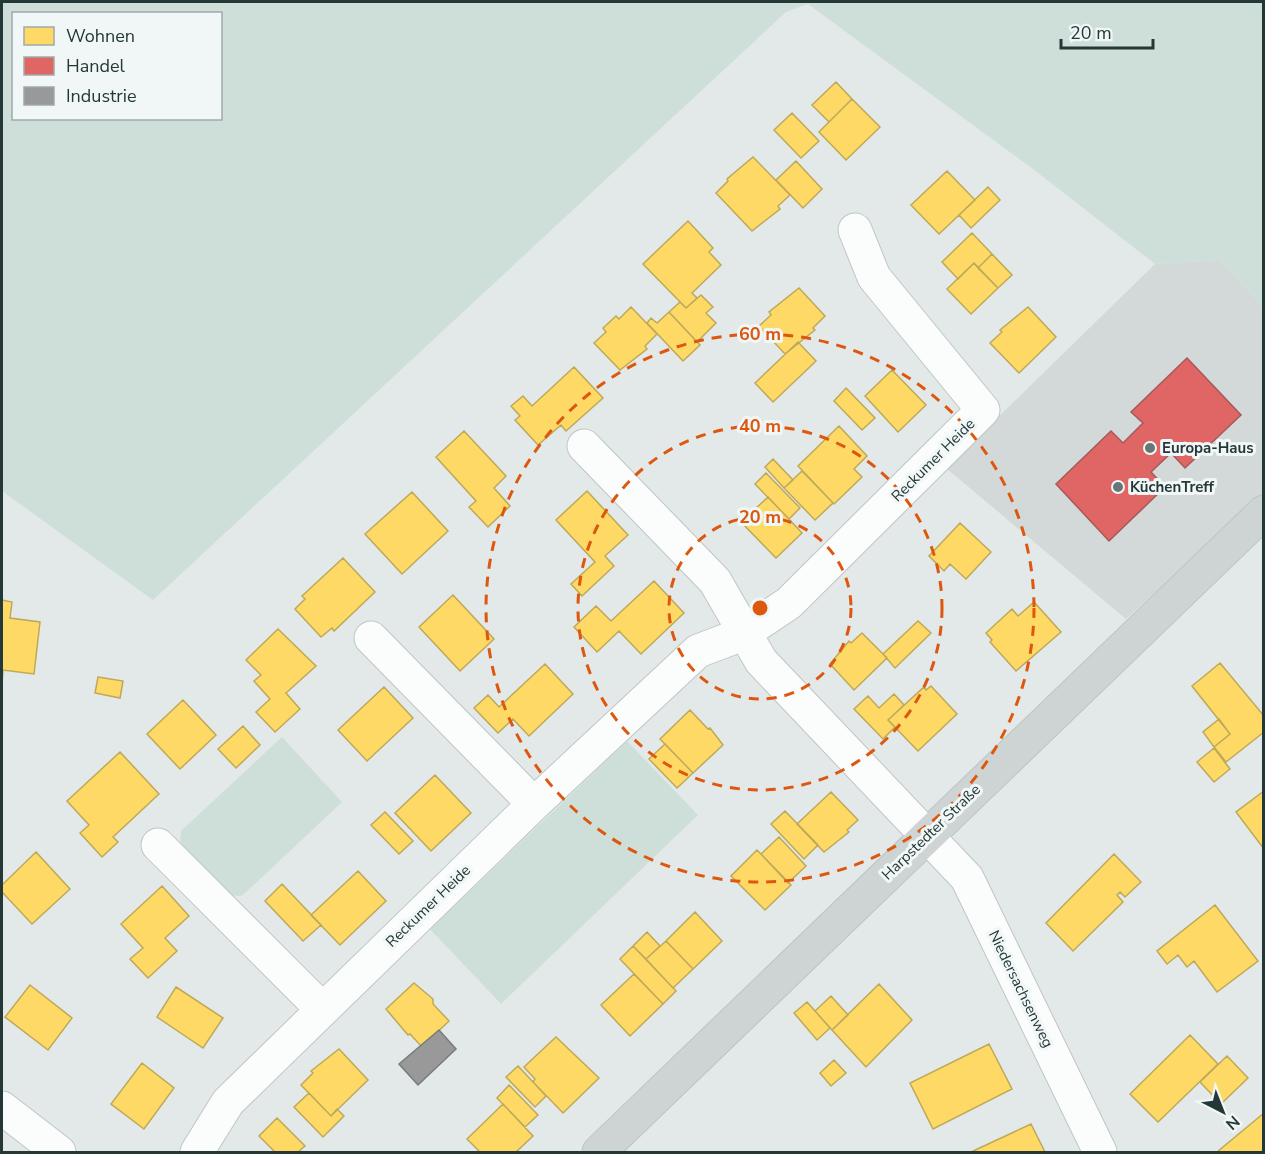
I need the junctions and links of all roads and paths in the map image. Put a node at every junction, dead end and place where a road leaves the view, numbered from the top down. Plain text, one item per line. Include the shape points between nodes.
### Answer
1 (855, 230) dead end
2 (584, 446) dead end
3 (1263, 513) edge
4 (744, 634) junction
5 (371, 638) dead end
6 (534, 804) junction
7 (928, 835) junction
8 (158, 845) dead end
9 (322, 1009) junction
10 (2, 1108) edge
11 (59, 1152) edge
12 (197, 1152) edge
13 (599, 1152) edge
14 (1100, 1152) edge

1 - 4 street, Reckumer Heide via 874,277 982,410 789,603
2 - 4 street via 715,580
3 - 7 main road, Harpstedter Straße
4 - 6 street, Reckumer Heide via 698,651
4 - 7 street via 760,661
5 - 6 street
6 - 9 street, Reckumer Heide
7 - 13 main road, Harpstedter Straße
7 - 14 street, Niedersachsenweg via 967,878
8 - 9 street
9 - 12 street, Reckumer Heide via 228,1102
10 - 11 street

